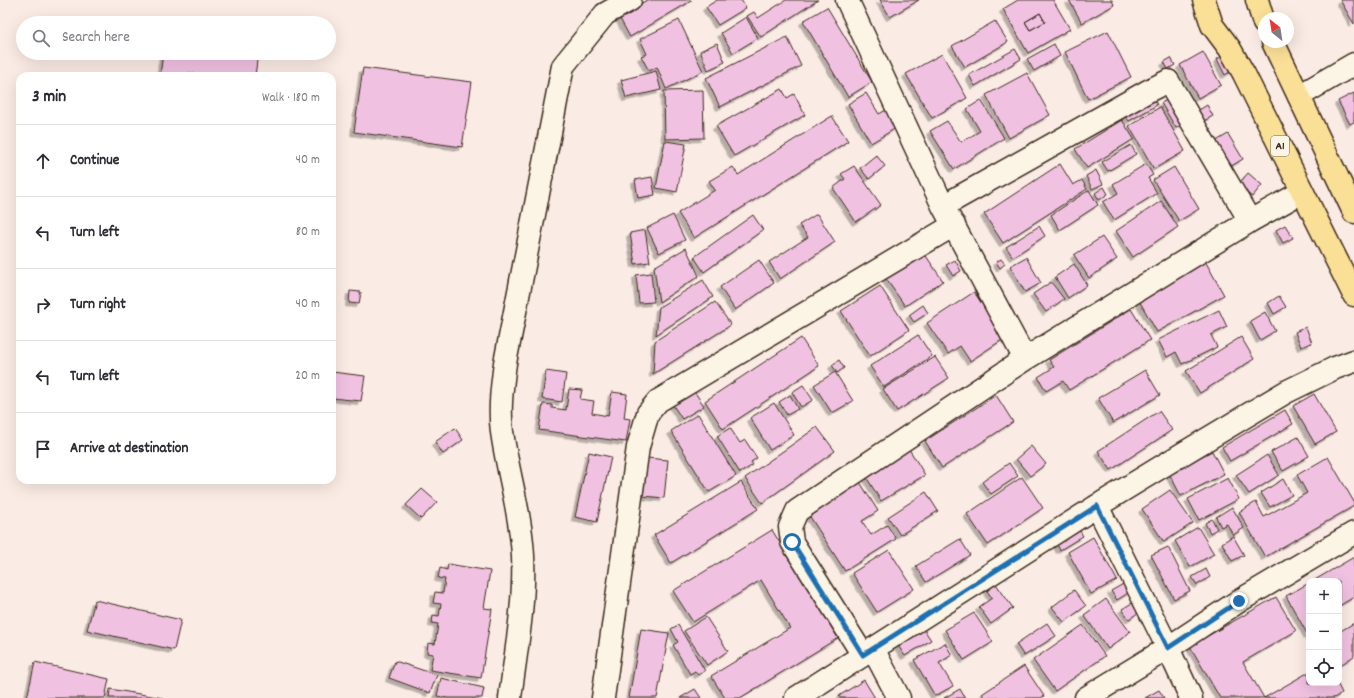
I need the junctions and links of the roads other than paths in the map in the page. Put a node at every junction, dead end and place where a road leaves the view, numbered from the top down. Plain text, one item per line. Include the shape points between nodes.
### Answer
1 (630, 0) edge
2 (847, 0) edge
3 (1204, 0) edge
4 (1257, 0) edge
5 (1261, 12) edge
6 (1276, 48) edge
7 (1354, 64) edge
8 (1299, 96) junction
9 (1302, 192) junction
10 (943, 206) junction
11 (1354, 212) edge
12 (1250, 221) junction
13 (954, 225) junction
14 (1354, 295) edge
15 (1025, 359) junction
16 (1354, 361) edge
17 (1097, 506) junction
18 (1354, 533) edge
19 (1168, 648) junction
20 (868, 652) junction
21 (510, 698) edge
22 (603, 698) edge
23 (796, 698) edge
24 (899, 698) edge
25 (1086, 698) edge
26 (1191, 698) edge

1 - 21 street via 605,14 563,66 505,363 501,397 502,432 519,515 523,556 521,621
2 - 10 street
3 - 9 highway, A1 via 1212,24 1244,74
4 - 5 highway
6 - 8 highway
7 - 8 street
8 - 11 highway
9 - 12 street
9 - 14 highway, A1
10 - 12 street via 1168,81
10 - 13 street
12 - 15 street
13 - 15 street
13 - 22 street via 658,401 648,413 638,447
15 - 20 street via 796,511 790,527 792,542
16 - 17 street via 1286,392
17 - 19 street
17 - 20 street
18 - 19 street via 1239,601
19 - 25 street
19 - 26 street
20 - 23 street
20 - 24 street

